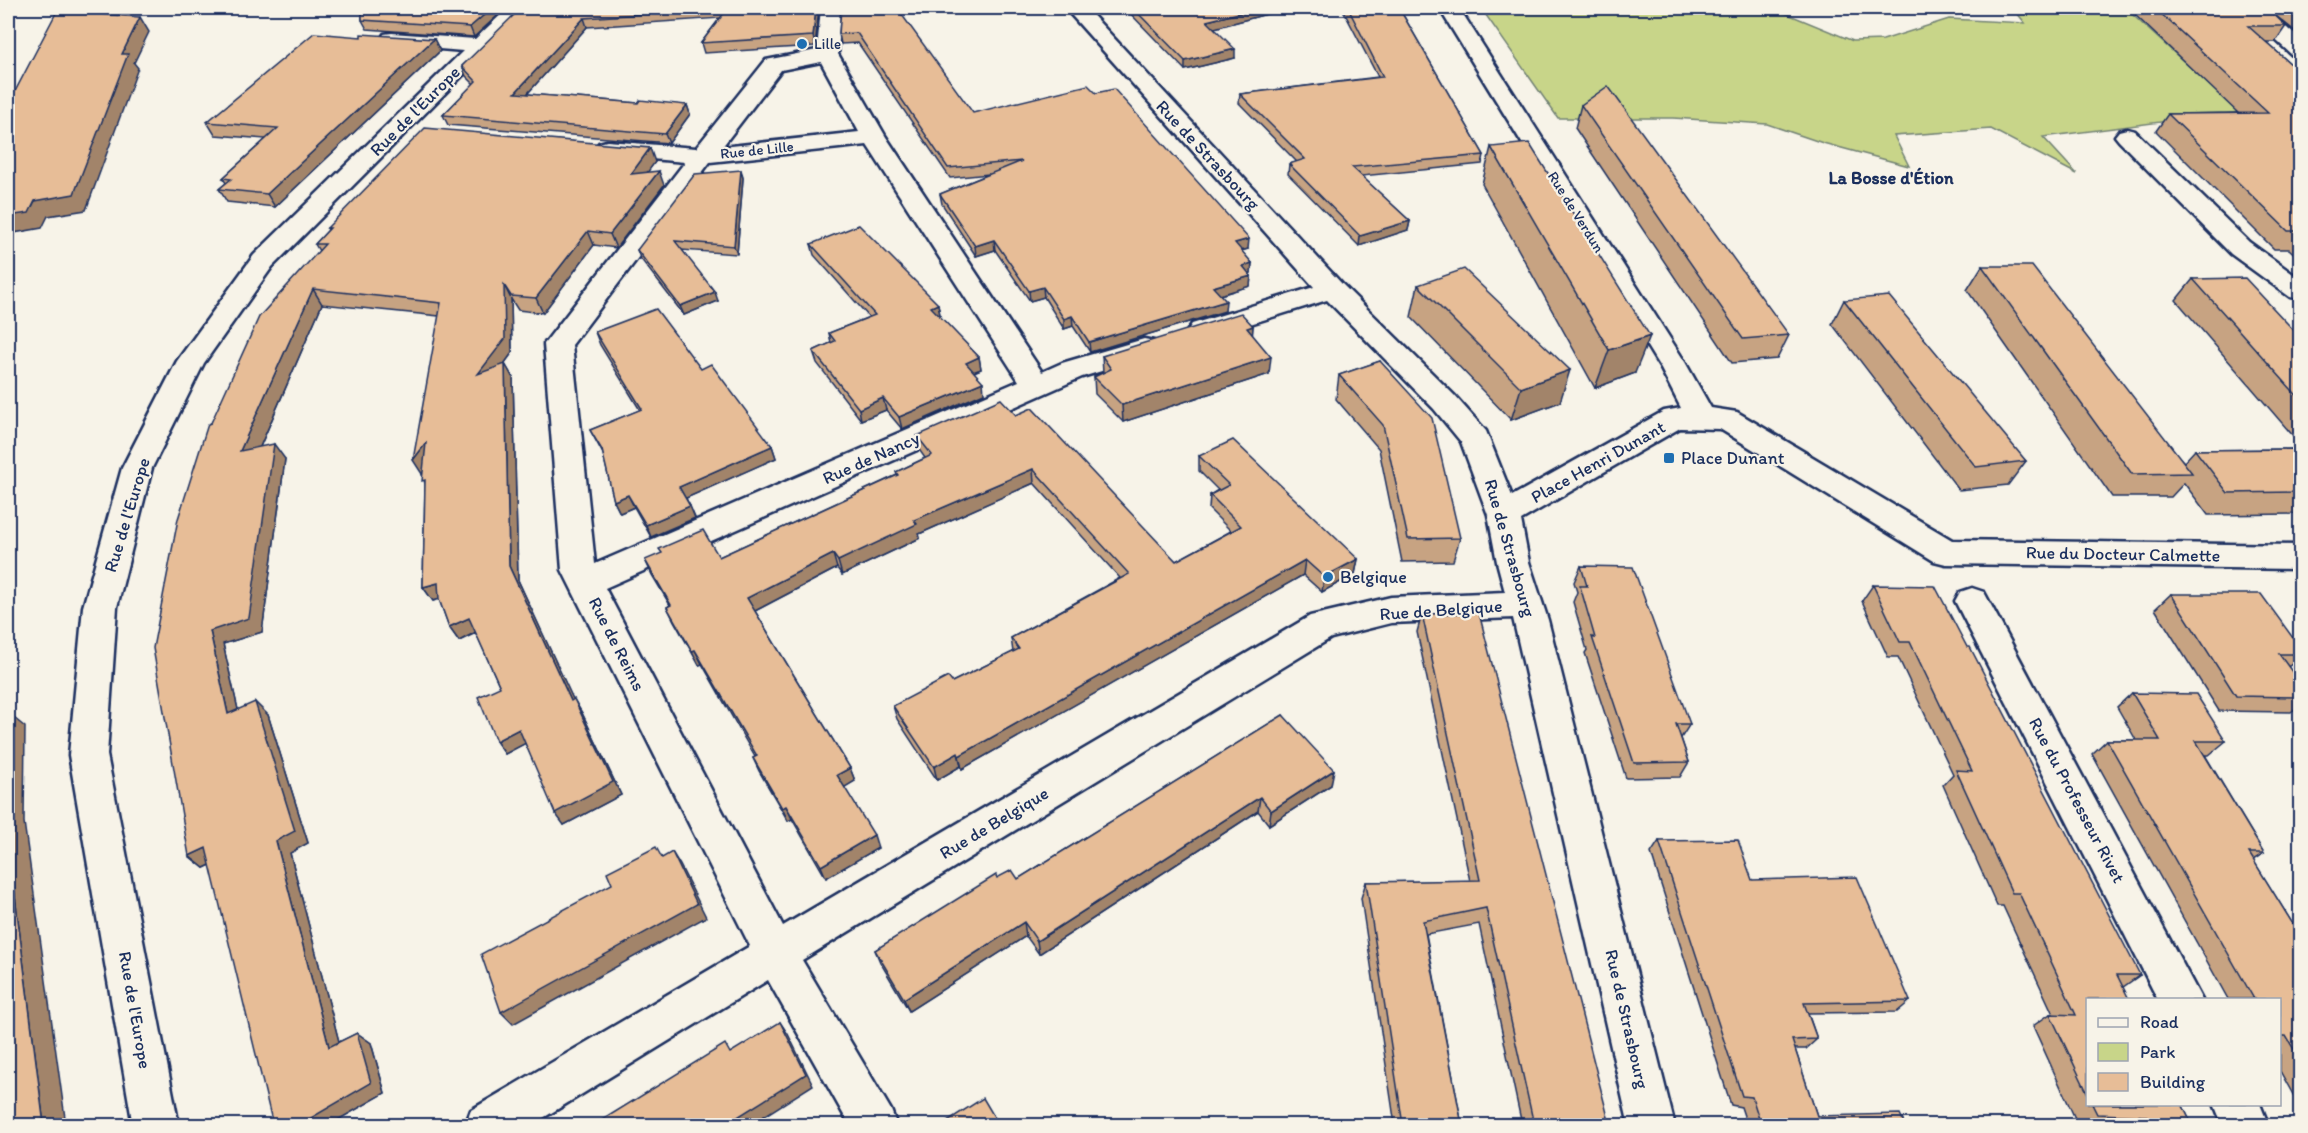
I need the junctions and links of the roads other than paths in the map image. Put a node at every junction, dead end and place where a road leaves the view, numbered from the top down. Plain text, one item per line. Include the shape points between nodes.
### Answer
1 (528, 8) edge
2 (831, 8) edge
3 (1075, 8) edge
4 (1449, 8) edge
5 (2251, 8) edge
6 (368, 38) edge
7 (480, 46) junction
8 (2301, 50) edge
9 (826, 54) junction
10 (2127, 136) dead end
11 (874, 137) junction
12 (584, 146) edge
13 (702, 156) junction
14 (1332, 290) junction
15 (2301, 291) edge
16 (1037, 386) junction
17 (1701, 417) junction
18 (1504, 515) junction
19 (1946, 552) joint
20 (2301, 557) edge
21 (585, 582) junction
22 (1972, 601) dead end
23 (1527, 604) junction
24 (776, 954) junction
25 (2180, 998) edge
26 (2237, 1106) edge
27 (156, 1125) edge
28 (487, 1125) edge
29 (875, 1125) edge
30 (1652, 1125) edge
31 (2247, 1125) edge

1 - 7 street, Rue de l'Europe via 513,14
2 - 9 street
3 - 14 street, Rue de Strasbourg
4 - 17 street, Rue de Verdun via 1675,369
5 - 8 street
6 - 7 street
7 - 27 street, Rue de l'Europe via 408,130 263,261 192,360 138,468 100,607 88,755
9 - 11 street
9 - 13 street, Rue de Lille via 774,65
10 - 15 street via 2240,248
11 - 13 street, Rue de Lille
11 - 16 street
12 - 13 street
13 - 21 street, Rue de Reims via 558,344 579,570
14 - 16 street, Rue de Nancy via 1071,370
14 - 18 street, Rue de Strasbourg via 1475,438
16 - 21 street, Rue de Nancy
17 - 18 street, Place Henri Dunant via 1675,418
17 - 19 street, Place Henri Dunant via 1726,419
18 - 23 street, Rue de Strasbourg via 1513,562
19 - 20 street, Rue du Docteur Calmette
21 - 24 street, Rue de Reims
22 - 25 street, Rue du Professeur Rivet
23 - 24 street, Rue de Belgique via 1391,610 1322,626
23 - 30 street, Rue de Strasbourg
24 - 28 street, Rue de Belgique
24 - 29 street, Rue de Reims
26 - 31 street

